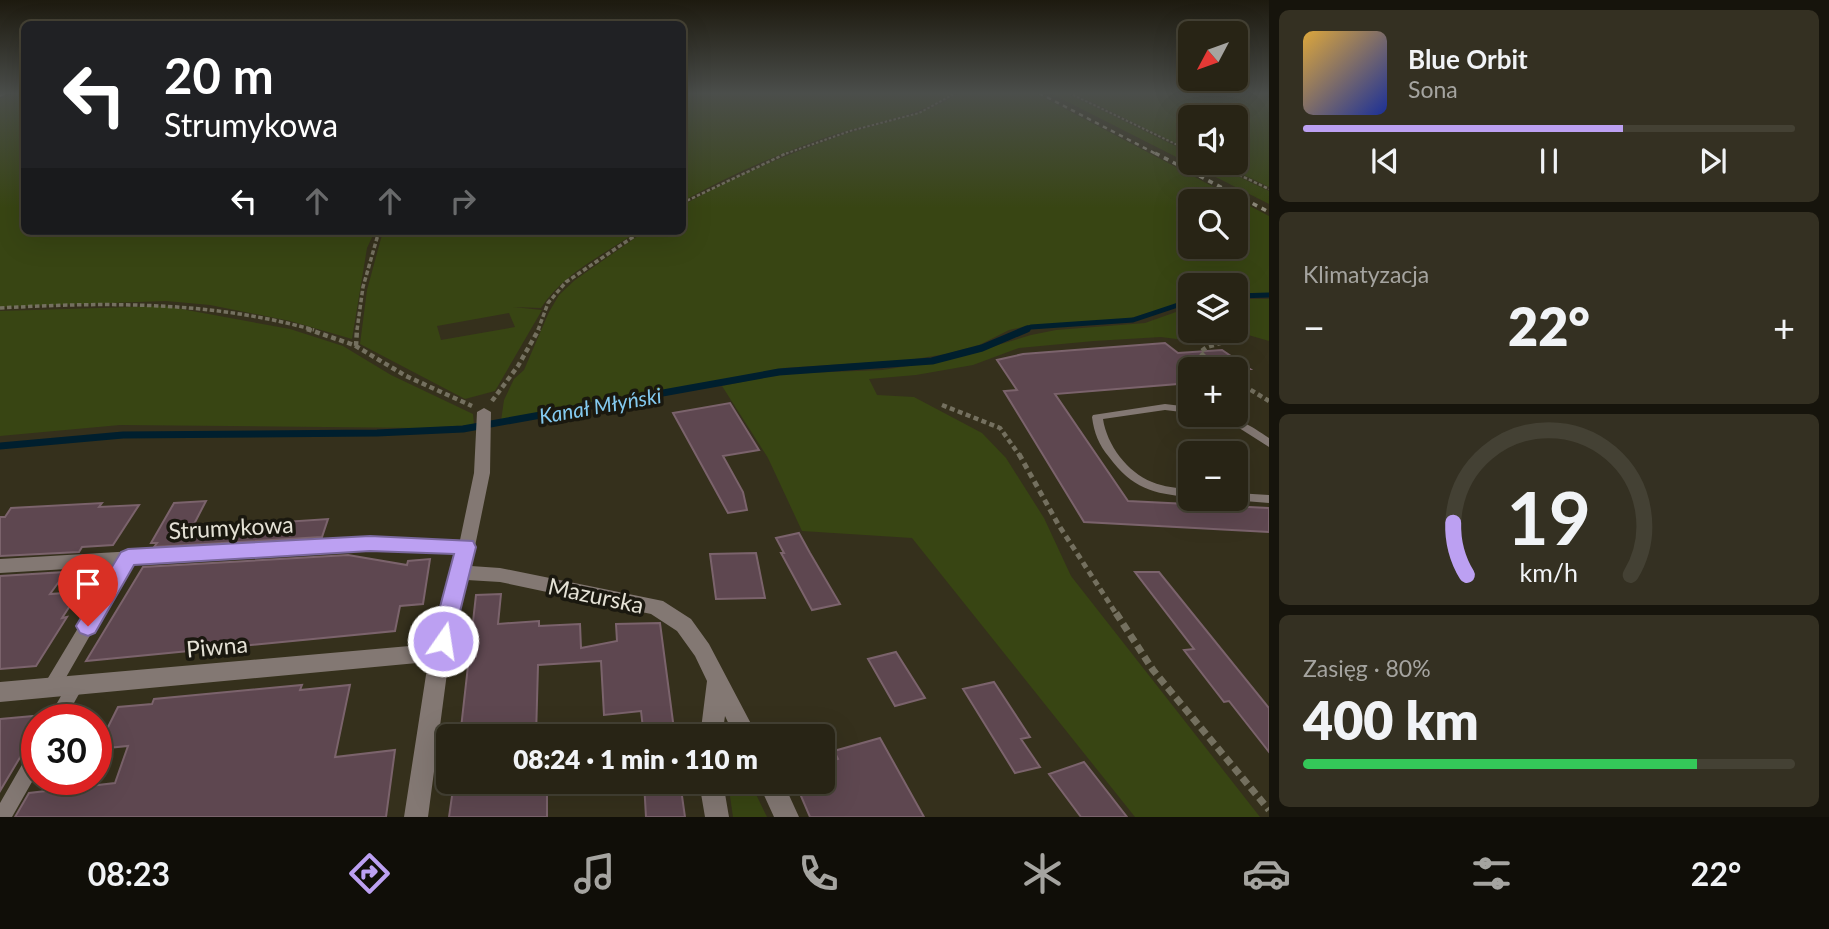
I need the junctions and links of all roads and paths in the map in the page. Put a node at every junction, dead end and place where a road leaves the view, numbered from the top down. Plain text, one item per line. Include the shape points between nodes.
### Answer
1 (851, 131) edge
2 (1149, 131) edge
3 (1178, 145) edge
4 (1239, 175) edge
5 (1269, 189) edge
6 (686, 201) edge
7 (378, 235) edge
8 (636, 235) edge
9 (0, 308) edge
10 (1224, 343) edge
11 (356, 346) junction
12 (1205, 357) edge
13 (1248, 388) edge
14 (1268, 400) edge
15 (942, 405) dead end
16 (1178, 409) edge
17 (484, 412) junction
18 (1245, 427) edge
19 (1269, 443) edge
20 (1178, 492) edge
21 (1248, 498) edge
22 (1269, 499) edge
23 (466, 547) junction
24 (128, 557) junction
25 (0, 566) edge
26 (459, 572) junction
27 (440, 652) junction
28 (718, 678) junction
29 (76, 685) junction
30 (51, 688) junction
31 (0, 692) edge
32 (65, 704) edge
33 (713, 724) edge
34 (741, 724) edge
35 (21, 783) edge
36 (713, 794) edge
37 (776, 794) edge
38 (1269, 810) edge
39 (2, 817) edge
40 (416, 817) edge
41 (716, 817) edge
42 (787, 817) edge

1 - 6 path via 720,182
2 - 3 path
4 - 5 path
7 - 11 path via 356,321
8 - 17 path via 555,294 513,376
9 - 11 path via 164,303 307,328
10 - 12 path via 1200,352
11 - 17 path
13 - 14 path
15 - 38 path via 1000,428 1014,444 1058,524 1153,670
16 - 20 lane via 1097,417 1099,436 1129,477
17 - 23 street via 481,486
18 - 19 lane
21 - 22 lane
23 - 24 street, Strumykowa via 370,544
23 - 26 street
24 - 25 street, Strumykowa
24 - 30 lane
26 - 27 street
26 - 28 street, Mazurska via 500,575 656,607 684,625
27 - 29 street, Piwna
27 - 40 street
28 - 33 street
28 - 34 street, Mazurska
29 - 30 street, Piwna
29 - 32 lane
30 - 31 street, Piwna
35 - 39 lane
36 - 41 street
37 - 42 street

